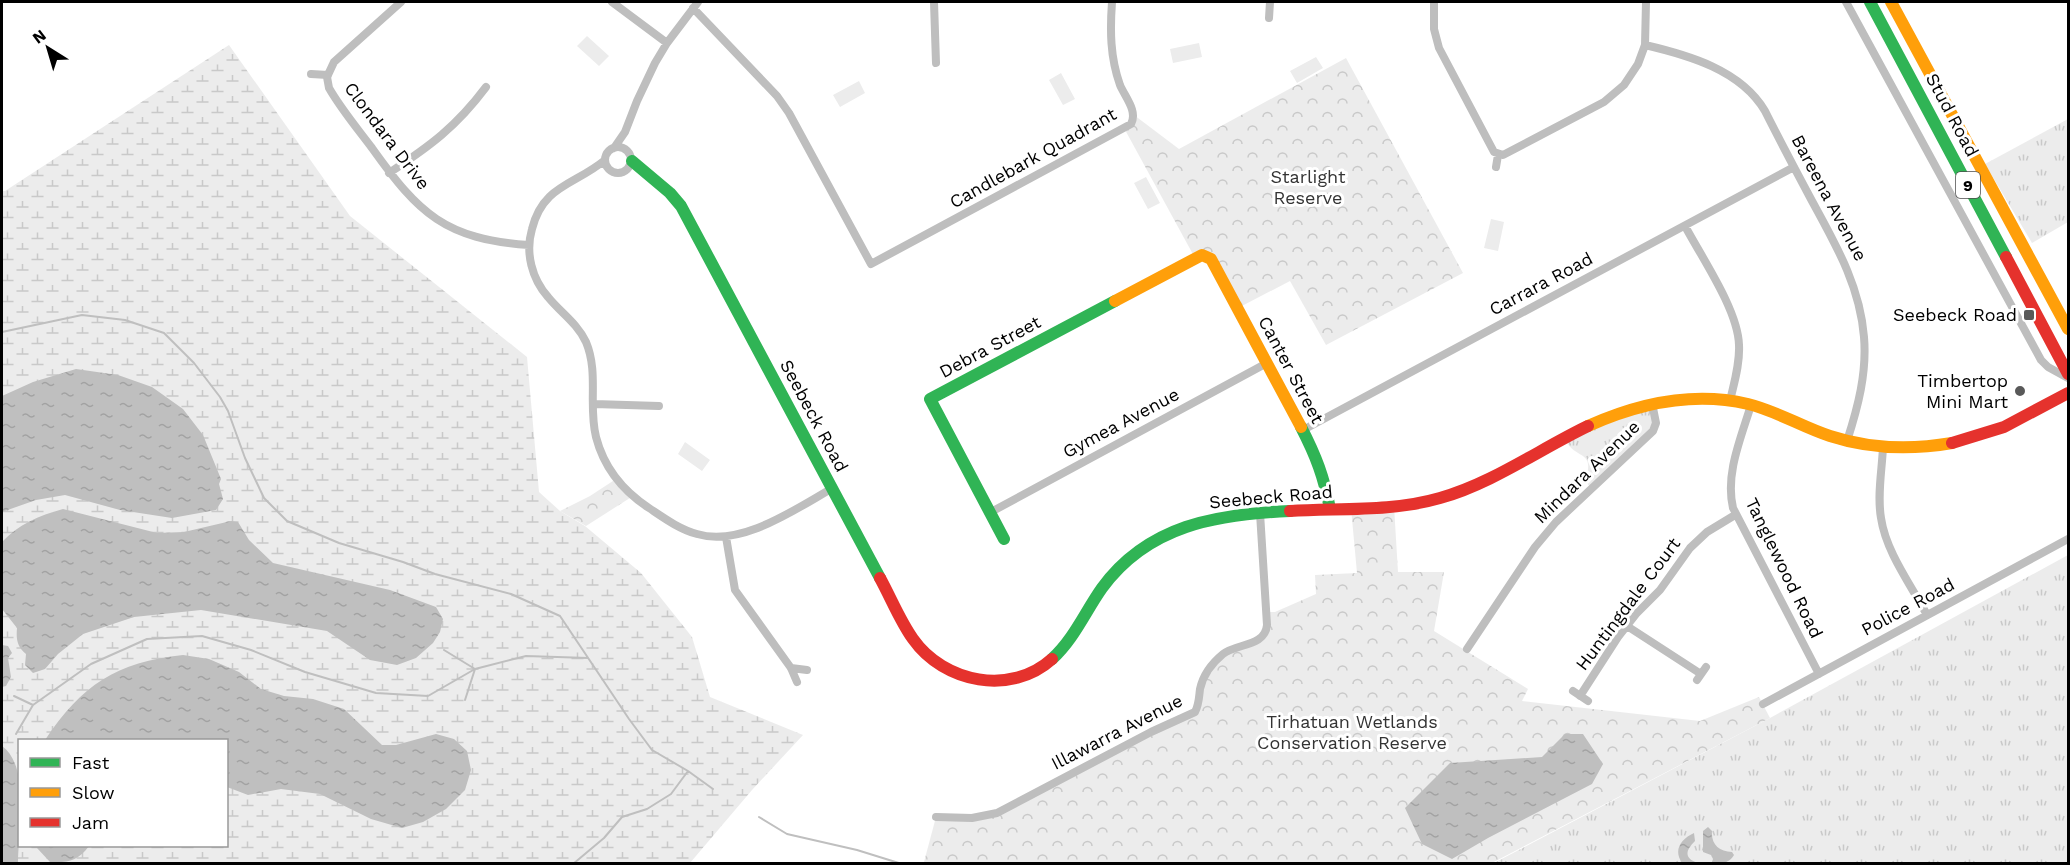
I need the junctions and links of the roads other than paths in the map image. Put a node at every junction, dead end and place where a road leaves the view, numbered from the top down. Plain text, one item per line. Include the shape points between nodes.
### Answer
1 (401, 2) edge
2 (612, 2) edge
3 (934, 2) edge
4 (1112, 2) edge
5 (1270, 2) edge
6 (1434, 2) edge
7 (1646, 2) edge
8 (1846, 2) edge
9 (1870, 2) edge
10 (695, 5) edge
11 (1893, 6) edge
12 (1269, 18) dead end
13 (1880, 19) junction
14 (667, 44) junction
15 (1645, 45) junction
16 (936, 63) dead end
17 (311, 74) dead end
18 (328, 75) junction
19 (486, 87) dead end
20 (626, 132) junction
21 (614, 148) junction
22 (1498, 155) junction
23 (629, 156) junction
24 (605, 160) junction
25 (1496, 167) dead end
26 (1794, 167) junction
27 (612, 172) junction
28 (624, 172) junction
29 (389, 173) junction
30 (590, 173) junction
31 (643, 174) junction
32 (1684, 226) junction
33 (529, 245) junction
34 (1206, 256) joint
35 (2068, 329) edge
36 (1267, 363) junction
37 (2068, 374) edge
38 (2068, 378) edge
39 (2068, 393) edge
40 (1730, 401) junction
41 (1652, 403) junction
42 (594, 404) junction
43 (1751, 405) junction
44 (659, 406) dead end
45 (1303, 430) junction
46 (1847, 441) junction
47 (1883, 447) junction
48 (831, 489) junction
49 (1330, 509) junction
50 (991, 512) junction
51 (1260, 513) junction
52 (1736, 515) junction
53 (726, 537) junction
54 (1004, 539) dead end
55 (2068, 539) edge
56 (1927, 615) junction
57 (1627, 626) junction
58 (1467, 649) dead end
59 (791, 668) junction
60 (807, 670) dead end
61 (1701, 673) dead end
62 (1819, 674) junction
63 (797, 682) dead end
64 (1580, 696) dead end
65 (1763, 704) dead end
66 (936, 817) dead end

1 - 18 street, Clondara Drive via 338,58
2 - 14 street
3 - 16 street
4 - 10 street, Candlebark Quadrant via 1112,53 1133,113 1131,124 870,268 789,113
5 - 12 street
6 - 22 street via 1434,29 1442,55
7 - 15 street
8 - 38 street via 2041,360
9 - 13 main road, Stud Road / 9
10 - 14 street
11 - 13 main road
11 - 35 main road, Stud Road / 9
13 - 37 main road, Stud Road / 9
14 - 20 street via 645,83
15 - 22 street via 1628,80 1610,98 1509,153
15 - 26 street, Bareena Avenue via 1700,61 1745,87 1763,107
17 - 18 street, Clondara Drive
18 - 29 street, Clondara Drive via 333,94
19 - 29 street via 440,139
20 - 21 street
20 - 23 street
21 - 23 street via 622,148
21 - 24 street
22 - 25 street
23 - 28 street via 630,166
23 - 31 main road, Seebeck Road
24 - 27 street
24 - 30 street
26 - 32 street, Carrara Road
26 - 46 street, Bareena Avenue via 1842,255 1858,301 1864,337 1863,375
27 - 28 street
27 - 30 street
28 - 31 street, Seebeck Road
29 - 33 street, Clondara Drive via 416,203 444,224 489,241
30 - 33 street via 569,181 549,197 535,219
31 - 48 main road, Seebeck Road via 667,190 681,206
32 - 40 street via 1737,328 1739,361
32 - 45 street, Carrara Road
33 - 42 street via 534,276 542,290 586,342 592,364
34 - 36 main road, Canter Street
34 - 50 main road, Debra Street via 1197,256 930,399
36 - 45 main road, Canter Street
36 - 50 street, Gymea Avenue
39 - 47 main road, Seebeck Road via 1973,438 1929,447
40 - 41 main road, Seebeck Road via 1706,398
40 - 43 main road, Seebeck Road
41 - 49 main road, Seebeck Road via 1594,422 1448,496 1415,504
41 - 58 street, Mindara Avenue via 1656,423 1653,431 1556,522
42 - 44 street
42 - 53 street via 594,429 601,451 627,491 688,531 706,537
43 - 46 main road, Seebeck Road
43 - 52 street, Tanglewood Road via 1732,473
45 - 49 main road, Canter Street via 1321,468
46 - 47 main road, Seebeck Road
47 - 56 street via 1882,527
48 - 51 main road, Seebeck Road via 918,646 951,673 986,682 1020,678 1053,659 1070,640 1106,583 1147,546 1203,521
48 - 53 street via 760,527
49 - 51 main road, Seebeck Road
50 - 54 main road, Debra Street
51 - 66 street, Illawarra Avenue via 1266,633 1258,641 1226,652 1212,666 1202,684 1195,712 997,813 972,819
52 - 57 street, Huntingdale Court via 1690,548 1660,590
52 - 62 street, Tanglewood Road
53 - 59 street via 735,590
55 - 56 street, Police Road
56 - 62 street, Police Road
57 - 61 street
57 - 64 street, Huntingdale Court
59 - 60 street
59 - 63 street
62 - 65 street, Police Road

